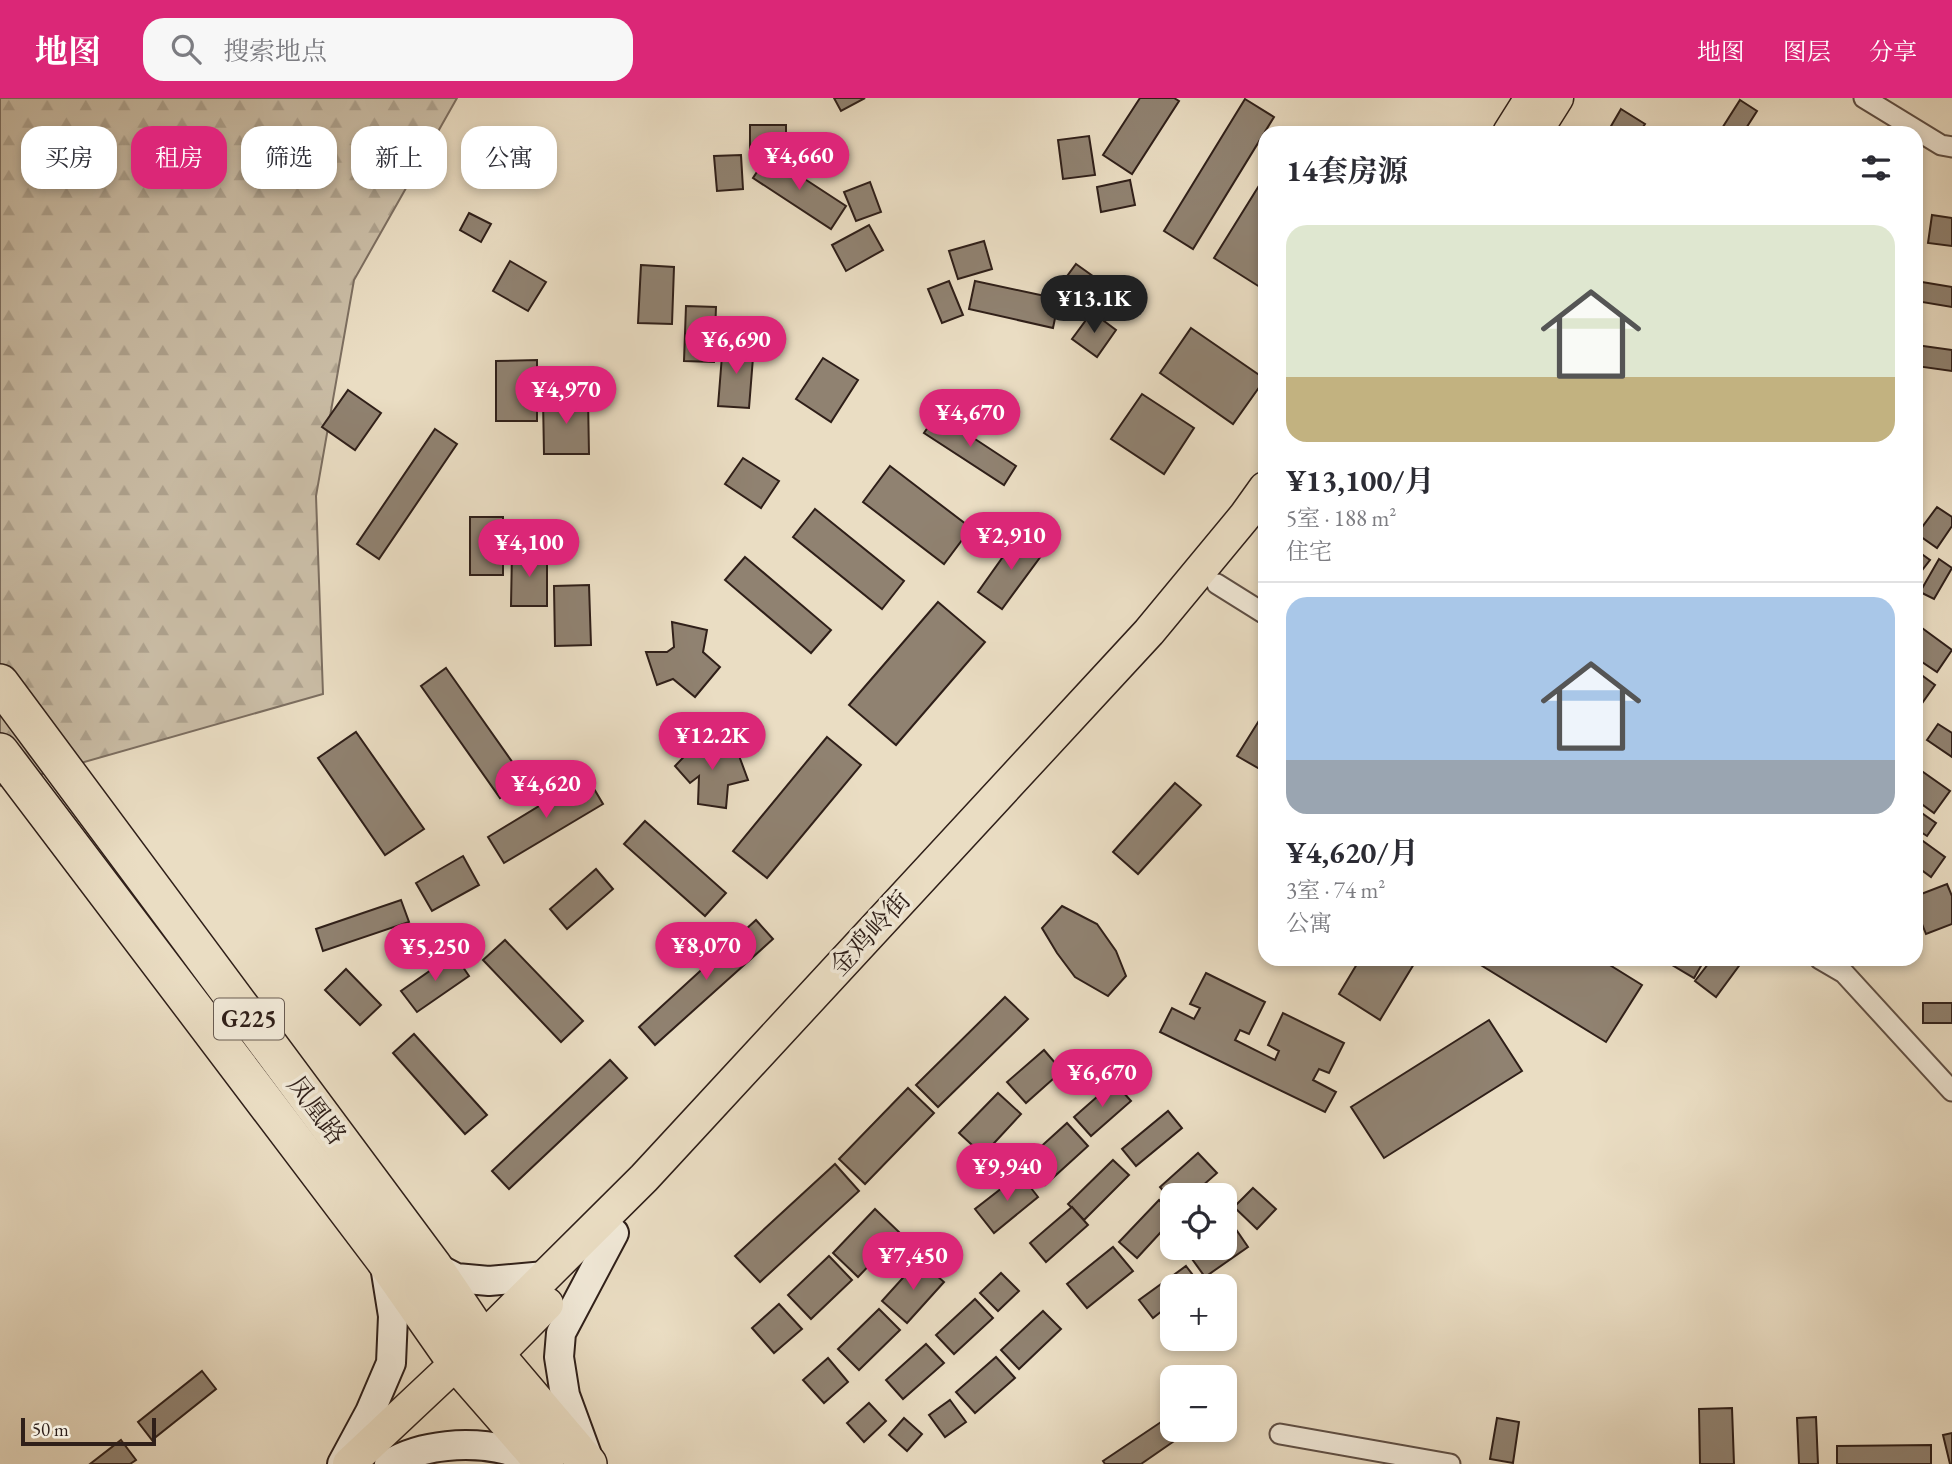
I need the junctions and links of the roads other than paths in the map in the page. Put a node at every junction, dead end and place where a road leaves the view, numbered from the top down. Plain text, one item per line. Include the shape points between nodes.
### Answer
1 (1531, 98) edge
2 (1557, 98) edge
3 (1864, 98) edge
4 (1513, 126) edge
5 (1539, 126) edge
6 (1910, 126) edge
7 (1923, 134) edge
8 (1952, 147) edge
9 (1258, 498) edge
10 (1258, 527) edge
11 (1216, 584) junction
12 (1258, 610) edge
13 (0, 683) edge
14 (0, 752) edge
15 (1832, 966) edge
16 (1952, 1091) edge
17 (614, 1233) junction
18 (384, 1259) junction
19 (433, 1266) junction
20 (545, 1276) junction
21 (476, 1360) junction
22 (1280, 1434) dead end
23 (342, 1464) edge
24 (349, 1464) edge
25 (376, 1464) edge
26 (389, 1464) edge
27 (538, 1464) edge
28 (545, 1464) edge
29 (589, 1464) edge
30 (1450, 1464) edge

1 - 4 main road
2 - 5 main road
3 - 6 street
7 - 8 street
9 - 20 main road, 金鸡岭街 via 1149,632 644,1178
10 - 11 main road, 金鸡岭街
11 - 12 street
11 - 17 main road, 金鸡岭街
13 - 19 highway, 凤凰路 / G225
14 - 18 highway, 凤凰路 / G225
15 - 16 street
17 - 21 main road, 金鸡岭街
17 - 29 main road via 561,1333 559,1357 565,1395
18 - 21 highway, 凤凰路 / G225
18 - 23 main road via 393,1316 391,1363
19 - 20 main road via 456,1278 489,1281
19 - 21 highway, 凤凰路 / G225
20 - 21 main road, 金鸡岭街
21 - 24 main road
21 - 25 main road
21 - 28 highway, 凤凰路 / G225
21 - 29 highway, 凤凰路 / G225
22 - 30 street
26 - 27 main road via 406,1453 476,1446 509,1450

